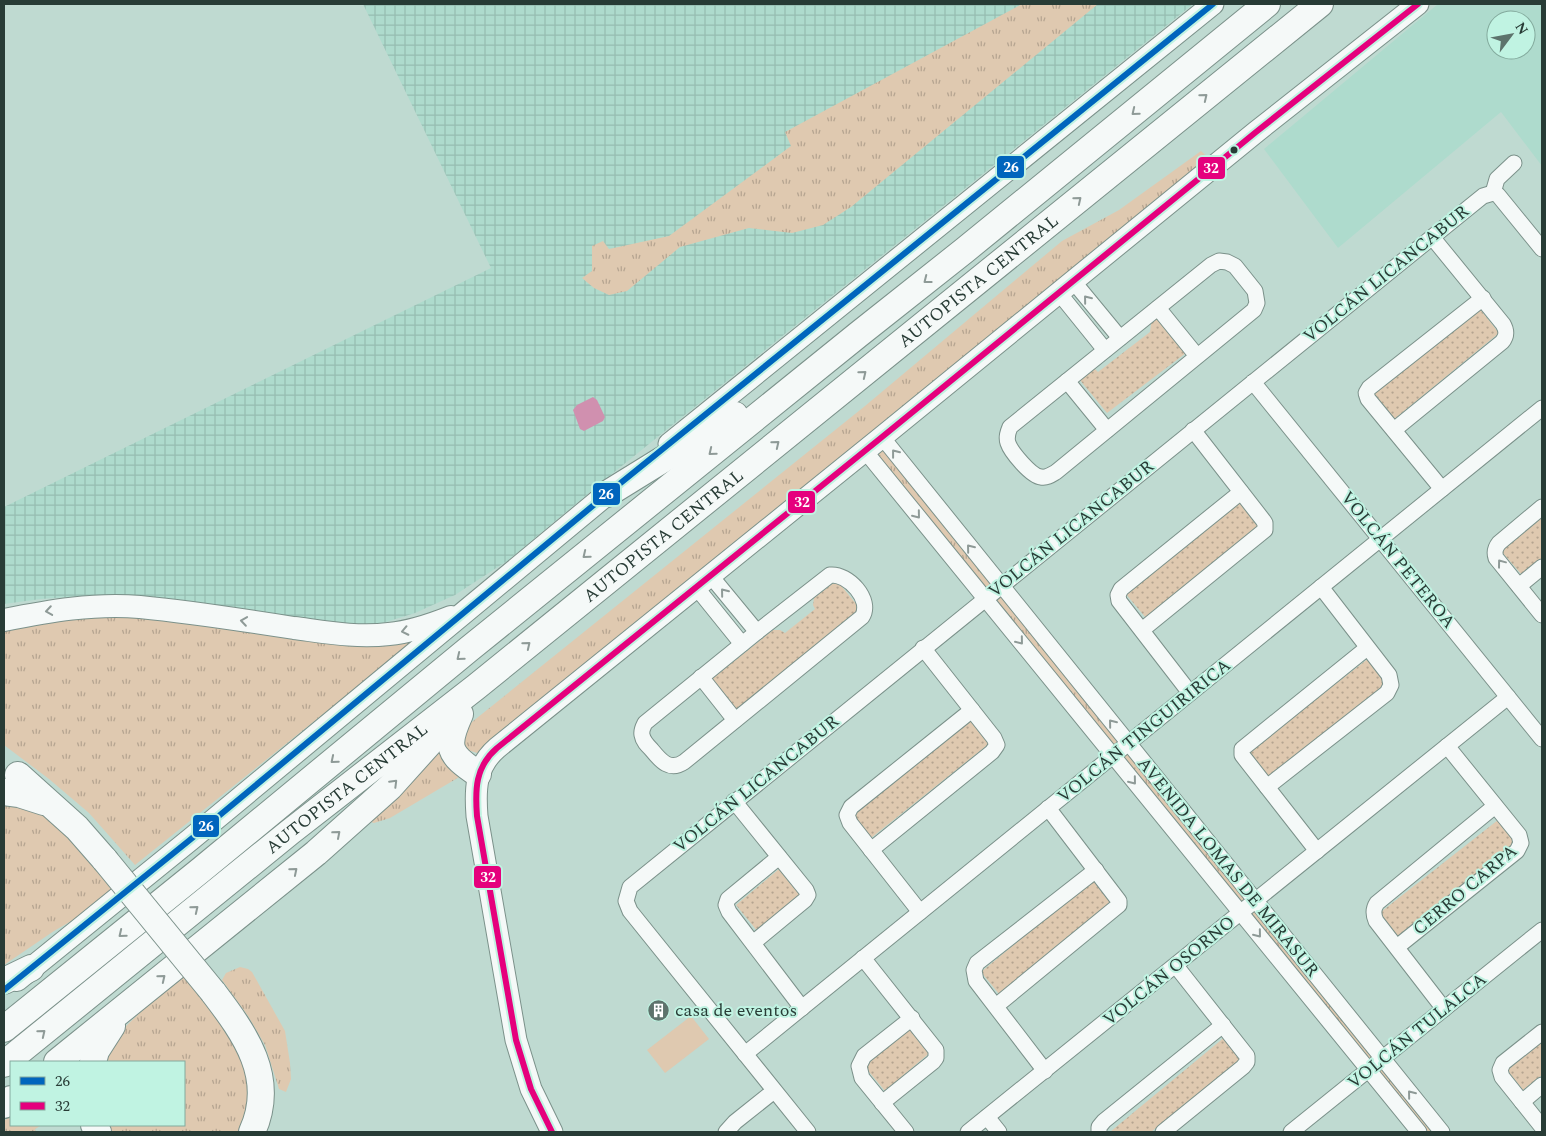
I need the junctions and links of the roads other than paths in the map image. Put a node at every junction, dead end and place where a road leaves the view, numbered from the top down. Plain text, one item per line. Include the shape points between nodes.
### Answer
1 (1213, 4) edge
2 (1268, 4) edge
3 (1320, 4) edge
4 (1418, 4) edge
5 (1514, 163) dead end
6 (1493, 192) junction
7 (1432, 237) junction
8 (1542, 249) edge
9 (1066, 287) junction
10 (1483, 298) junction
11 (1158, 308) junction
12 (859, 334) junction
13 (1120, 338) junction
14 (1105, 350) junction
15 (1197, 356) junction
16 (1067, 381) junction
17 (1253, 382) junction
18 (1542, 408) edge
19 (1107, 430) junction
20 (1193, 430) junction
21 (1394, 430) junction
22 (882, 437) junction
23 (865, 451) junction
24 (1442, 489) junction
25 (1241, 492) junction
26 (607, 494) junction
27 (1542, 507) edge
28 (1381, 539) junction
29 (1542, 567) edge
30 (703, 581) junction
31 (1001, 586) junction
32 (1519, 586) junction
33 (1321, 587) junction
34 (985, 599) junction
35 (468, 610) junction
36 (1542, 615) edge
37 (4, 620) edge
38 (1142, 630) junction
39 (757, 632) junction
40 (742, 644) junction
41 (923, 648) junction
42 (1367, 648) junction
43 (700, 677) junction
44 (476, 687) junction
45 (1190, 693) junction
46 (1508, 697) junction
47 (972, 710) junction
48 (735, 720) junction
49 (1542, 738) edge
50 (1128, 743) junction
51 (1447, 746) junction
52 (1113, 756) junction
53 (478, 774) junction
54 (8, 778) edge
55 (1268, 788) junction
56 (734, 801) junction
57 (1495, 806) junction
58 (1048, 808) junction
59 (872, 850) junction
60 (1318, 852) junction
61 (110, 856) junction
62 (779, 857) junction
63 (1096, 870) junction
64 (1256, 901) junction
65 (920, 912) junction
66 (1241, 914) junction
67 (1542, 930) edge
68 (754, 943) junction
69 (1397, 947) junction
70 (863, 958) junction
71 (1176, 966) junction
72 (31, 968) junction
73 (4, 981) edge
74 (217, 988) junction
75 (4, 990) edge
76 (996, 1006) junction
77 (802, 1008) junction
78 (1444, 1008) junction
79 (124, 1009) junction
80 (912, 1018) junction
81 (1223, 1025) junction
82 (4, 1029) edge
83 (1542, 1032) edge
84 (745, 1054) junction
85 (1383, 1058) junction
86 (58, 1061) edge
87 (93, 1061) edge
88 (4, 1064) edge
89 (1368, 1070) junction
90 (1045, 1071) junction
91 (1542, 1086) edge
92 (774, 1091) junction
93 (1522, 1102) junction
94 (882, 1103) junction
95 (987, 1117) junction
96 (1542, 1127) edge
97 (1300, 1129) edge
98 (252, 1132) edge
99 (264, 1132) edge
100 (552, 1132) edge
101 (726, 1132) edge
102 (808, 1132) edge
103 (906, 1132) edge
104 (968, 1132) edge
105 (1000, 1132) edge
106 (1099, 1132) edge
107 (1163, 1132) edge
108 (1419, 1132) edge
109 (1442, 1132) edge

1 - 26 street
2 -> 12 highway, AUTOPISTA CENTRAL
44 -> 3 highway, AUTOPISTA CENTRAL
4 - 9 street
5 - 6 street, VOLCÁN LICANCABUR via 1497,179
6 - 7 street, VOLCÁN LICANCABUR via 1483,196
6 - 8 street
7 - 10 street
7 - 17 street, VOLCÁN LICANCABUR
13 -> 9 street
9 - 14 street
9 - 22 street
10 - 21 street via 1506,328 1504,339
10 - 21 street via 1367,390 1368,399
11 - 13 street
11 - 15 street
11 - 15 street via 1215,263 1223,261 1234,266 1255,291 1256,307
12 - 26 highway
12 -> 82 highway, AUTOPISTA CENTRAL
13 - 14 street
14 - 16 street
15 - 19 street
16 - 19 street
16 - 19 street via 1008,431 1009,444 1029,470 1042,477 1051,475
17 - 20 street, VOLCÁN LICANCABUR
17 - 28 street, VOLCÁN PETEROA
18 - 24 street, VOLCÁN TINGUIRIRICA
20 - 25 street
20 - 31 street, VOLCÁN LICANCABUR
21 - 24 street
22 - 23 street
31 -> 22 street, AVENIDA LOMAS DE MIRASUR
23 - 30 street
23 -> 34 street, AVENIDA LOMAS DE MIRASUR
24 - 28 street, VOLCÁN TINGUIRIRICA
25 - 38 street via 1119,592 1119,601
25 - 38 street via 1264,520 1263,533
26 - 35 main road
32 -> 27 street via 1496,558 1495,550
28 - 33 street, VOLCÁN TINGUIRIRICA
28 - 46 street, VOLCÁN PETEROA
29 - 32 street
39 -> 30 street
30 - 40 street
30 - 53 street via 496,748
31 - 34 street, VOLCÁN LICANCABUR
50 -> 31 street, AVENIDA LOMAS DE MIRASUR
32 - 36 street
33 - 42 street
33 - 45 street, VOLCÁN TINGUIRIRICA
34 - 41 street, VOLCÁN LICANCABUR
34 -> 52 street, AVENIDA LOMAS DE MIRASUR
35 -> 37 main road via 421,628 374,635 117,606 73,608
35 - 72 main road
38 - 45 street
39 - 40 street
39 - 48 street via 830,575 845,578 864,602 864,614 858,620
40 - 43 street
41 - 47 street
41 - 56 street, VOLCÁN LICANCABUR
42 - 55 street via 1389,675 1391,685 1387,693
42 - 55 street via 1242,749 1242,755
43 - 48 street
43 - 48 street via 645,723 642,731 645,742 663,763 677,766
44 - 53 highway via 460,715 451,741 455,755
79 -> 44 highway via 374,802 418,757
88 -> 44 highway, AUTOPISTA CENTRAL
45 - 50 street, VOLCÁN TINGUIRIRICA
46 - 49 street, VOLCÁN PETEROA
46 - 51 street, VOLCÁN OSORNO
47 - 59 street via 994,738 994,750
47 - 59 street via 848,810 847,819
50 - 52 street, VOLCÁN TINGUIRIRICA
50 - 64 street, AVENIDA LOMAS DE MIRASUR
51 - 57 street, CERRO CARPA
51 - 60 street, VOLCÁN OSORNO
52 - 58 street, VOLCÁN TINGUIRIRICA
52 -> 66 street, AVENIDA LOMAS DE MIRASUR
53 - 100 street via 477,816 516,1040 531,1089
54 - 61 highway via 30,796 52,805
54 - 61 main road via 40,785 59,799
55 - 60 street
56 - 62 street
56 - 84 street, VOLCÁN LICANCABUR via 634,882 627,891 626,901 630,911
57 - 69 street, CERRO CARPA via 1377,903 1374,916
57 - 69 street, CERRO CARPA via 1520,839 1520,847
58 - 63 street
58 - 65 street, VOLCÁN TINGUIRIRICA
59 - 65 street
60 - 64 street, VOLCÁN OSORNO
61 - 74 highway, bridge
62 - 68 street via 728,899 726,905
62 - 68 street via 808,896
63 - 76 street via 1119,901 1118,907
63 - 76 street via 977,963 974,970 976,981
64 - 66 street, VOLCÁN OSORNO
64 - 85 street, AVENIDA LOMAS DE MIRASUR
65 - 70 street, VOLCÁN TINGUIRIRICA
66 - 71 street, VOLCÁN OSORNO
66 -> 89 street, AVENIDA LOMAS DE MIRASUR
67 - 78 street, VOLCÁN TULALCA
68 - 77 street
69 - 78 street, CERRO CARPA
70 - 77 street, VOLCÁN TINGUIRIRICA
70 - 80 street
71 - 81 street
71 - 90 street, VOLCÁN OSORNO
72 - 73 highway
72 - 75 main road
74 - 98 highway via 256,1064 260,1102
74 - 99 main road via 254,1030 267,1058 273,1094
76 - 90 street
77 - 84 street, VOLCÁN TINGUIRIRICA
78 - 85 street, VOLCÁN TULALCA
79 - 86 highway
79 - 87 highway via 96,1051
80 - 94 street via 864,1056 860,1063 862,1078
80 - 94 street via 934,1046 936,1058
81 - 106 street via 1104,1121
81 - 107 street via 1247,1056 1247,1062
83 - 93 street via 1503,1063 1500,1070
84 - 92 street
85 - 89 street, VOLCÁN TULALCA
109 -> 85 street, AVENIDA LOMAS DE MIRASUR
89 - 97 street, VOLCÁN TULALCA
89 - 108 street, AVENIDA LOMAS DE MIRASUR
90 - 95 street, VOLCÁN OSORNO
91 - 93 street
92 - 101 street
92 - 102 street
93 - 96 street
94 - 103 street
95 - 104 street, VOLCÁN OSORNO
95 - 105 street

